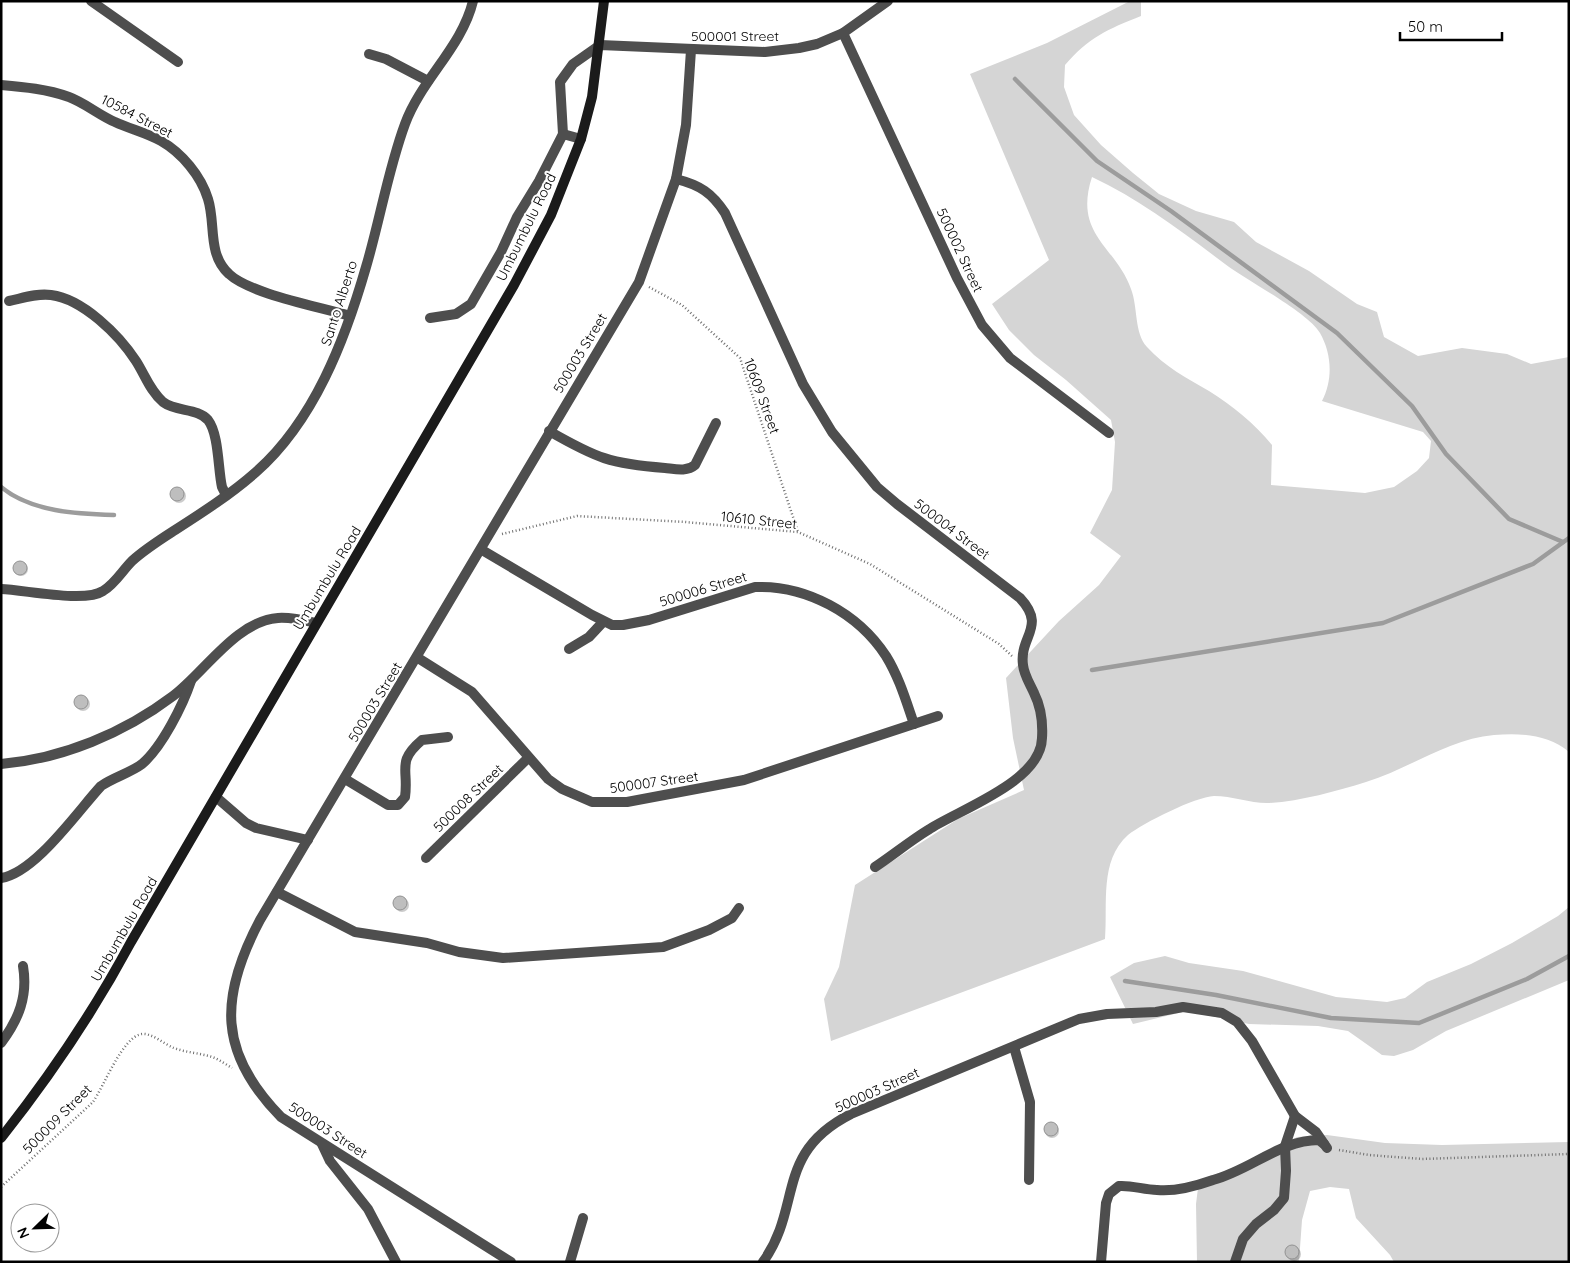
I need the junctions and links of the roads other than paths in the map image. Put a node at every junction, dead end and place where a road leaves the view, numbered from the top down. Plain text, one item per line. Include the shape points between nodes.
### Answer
1 (91, 1) edge
2 (473, 1) edge
3 (604, 1) edge
4 (888, 1) edge
5 (843, 33) junction
6 (600, 45) junction
7 (691, 50) junction
8 (369, 54) dead end
9 (178, 62) dead end
10 (428, 80) junction
11 (1, 85) edge
12 (563, 134) junction
13 (581, 139) junction
14 (676, 178) junction
15 (10, 300) dead end
16 (350, 316) junction
17 (430, 318) dead end
18 (716, 423) dead end
19 (549, 431) junction
20 (1109, 432) dead end
21 (226, 495) junction
22 (482, 550) junction
23 (1, 589) edge
24 (603, 622) junction
25 (316, 623) junction
26 (569, 649) dead end
27 (418, 658) junction
28 (192, 680) junction
29 (938, 716) dead end
30 (914, 724) junction
31 (448, 737) dead end
32 (528, 758) junction
33 (1, 764) edge
34 (345, 779) junction
35 (216, 797) junction
36 (308, 840) junction
37 (426, 858) dead end
38 (875, 867) dead end
39 (1, 878) edge
40 (277, 892) junction
41 (740, 908) dead end
42 (24, 966) dead end
43 (1, 1043) edge
44 (1014, 1047) junction
45 (1295, 1116) junction
46 (1, 1138) edge
47 (322, 1144) junction
48 (1285, 1146) junction
49 (1029, 1180) dead end
50 (583, 1218) dead end
51 (396, 1262) edge
52 (511, 1262) edge
53 (570, 1262) edge
54 (763, 1262) edge
55 (1101, 1262) edge
56 (1235, 1262) edge

1 - 9 street
2 - 10 street, Santo Alberto via 464,26
3 - 6 main road, Umbumbulu Road
4 - 5 street, 500001 Street
5 - 7 street, 500001 Street via 817,44 780,51
5 - 20 street, 500002 Street via 982,325 1010,358
6 - 7 street, 500001 Street
6 - 12 street via 574,64 560,82
6 - 13 main road, Umbumbulu Road
7 - 14 street, 500003 Street via 686,125
8 - 10 street
10 - 16 street, Santo Alberto via 414,104 400,140
11 - 16 street, 10584 Street via 51,91 69,97 162,142 180,156 199,178 212,215 216,255 229,275 267,292
12 - 13 street
12 - 17 street via 471,304 456,314
13 - 25 main road, Umbumbulu Road via 550,215 514,285
14 - 19 street, 500003 Street via 639,281
14 - 38 street, 500004 Street via 709,192 725,213 803,384 849,455 897,504 1026,604 1033,620 1023,666 1039,705 1042,722 1042,740 1036,759 1012,782 929,829
15 - 21 street via 50,294 67,298 122,341 149,385 164,402 204,416 209,422
16 - 21 street, Santo Alberto via 334,360 292,430 256,472
18 - 19 street via 695,465 681,469 614,462 591,455
19 - 22 street, 500003 Street
21 - 23 street, Santo Alberto via 149,547 102,592 77,597
22 - 24 street, 500006 Street
22 - 27 street, 500003 Street
24 - 26 street via 594,633
24 - 30 street, 500006 Street via 623,625 649,620 755,587 774,586 803,592 843,614 876,642 895,673
25 - 28 street via 288,618 262,621 237,637
25 - 35 main road, Umbumbulu Road
27 - 32 street, 500007 Street via 472,692
27 - 34 street, 500003 Street
28 - 33 street via 173,696 105,736 44,758
28 - 39 street via 181,706 149,756 134,769 101,786 22,871
29 - 30 street, 500007 Street
30 - 32 street, 500007 Street via 744,780 626,802 592,802 576,796 548,779
31 - 34 street via 426,738 408,755 404,769 405,797 398,805 388,805
32 - 37 street, 500008 Street
34 - 36 street, 500003 Street
35 - 36 street via 256,828
35 - 46 main road, Umbumbulu Road via 102,995 62,1058
36 - 40 street, 500003 Street
40 - 41 street via 355,932 503,958 663,947 710,930 732,918
40 - 47 street, 500003 Street via 237,968 232,1022 239,1058 257,1091 281,1117
42 - 43 street via 24,1000 19,1015
44 - 45 street, 500003 Street via 1079,1019 1107,1014 1156,1012 1183,1007 1222,1013 1237,1022 1252,1041
44 - 49 street via 1030,1102
44 - 54 street, 500003 Street via 851,1114 828,1128 802,1157 777,1235
45 - 48 street
45 - 48 street via 1316,1132 1327,1148 1319,1140
47 - 51 street via 330,1162 368,1209
47 - 52 street, 500003 Street
48 - 55 street via 1251,1165 1199,1184 1167,1190 1126,1185 1113,1189 1106,1203
48 - 56 street via 1284,1198 1243,1239
50 - 53 street

